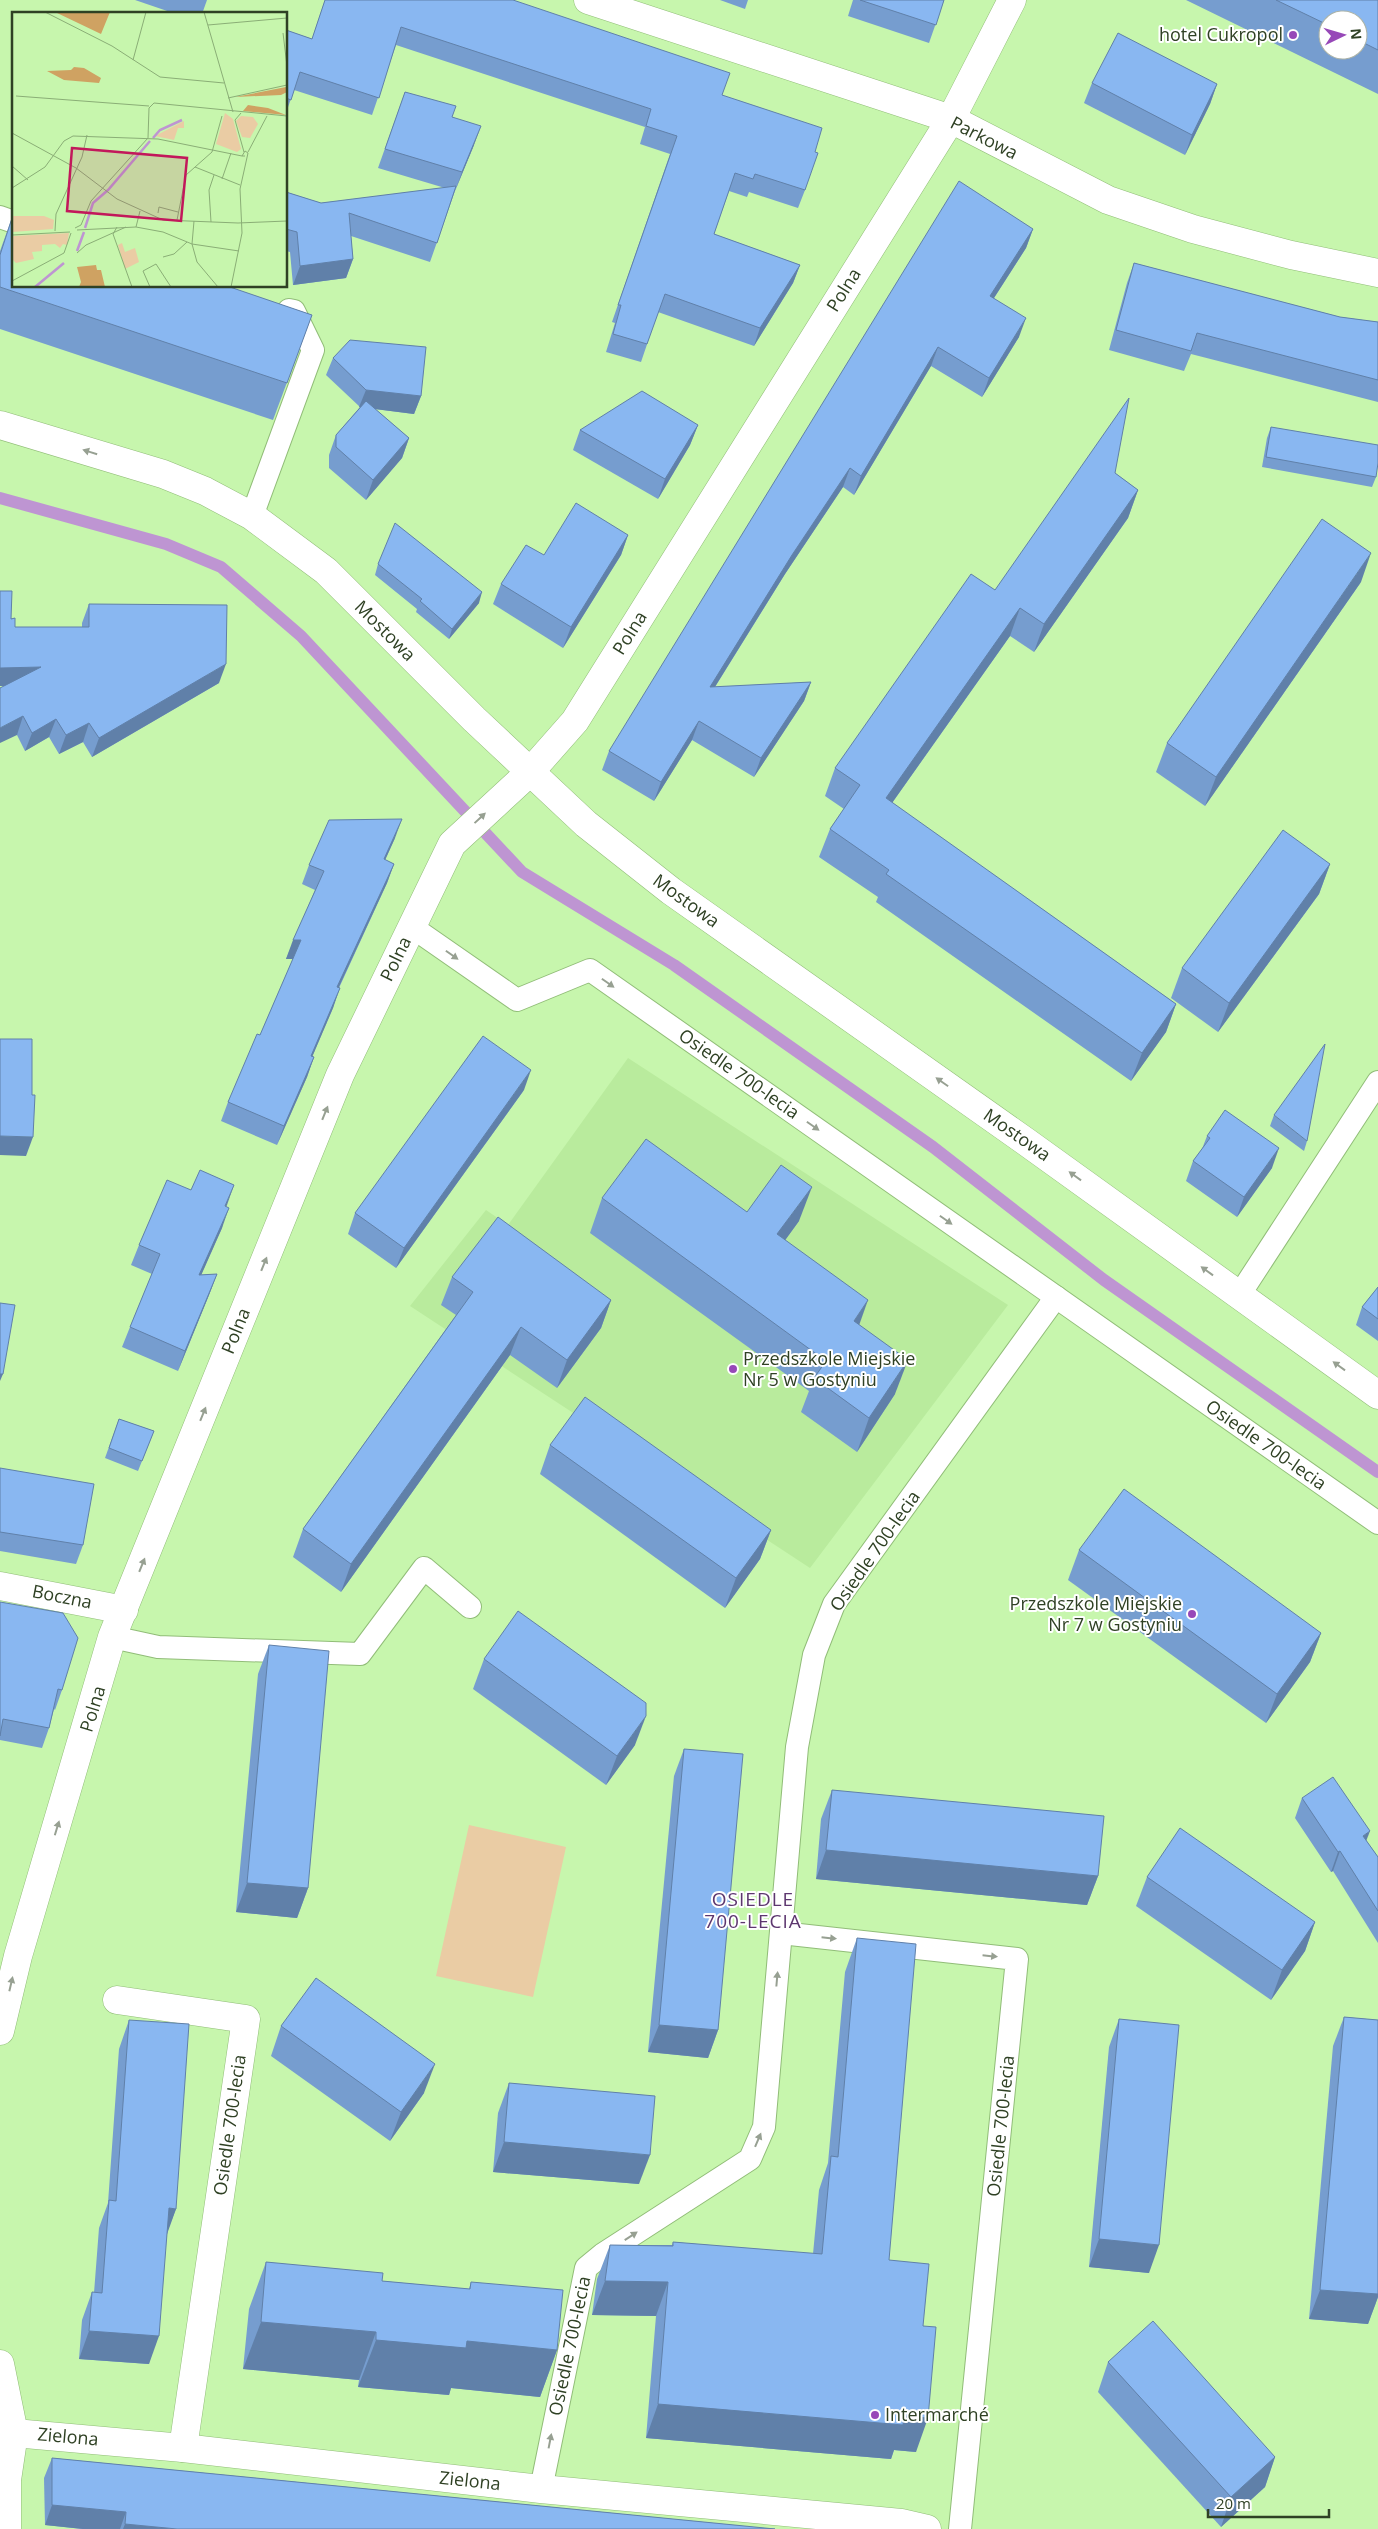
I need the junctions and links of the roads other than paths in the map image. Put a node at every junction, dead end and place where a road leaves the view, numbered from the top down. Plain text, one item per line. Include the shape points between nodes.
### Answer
1 (588, 0) edge
2 (1012, 0) edge
3 (951, 119) junction
4 (0, 217) edge
5 (12, 221) edge
6 (1378, 273) edge
7 (268, 303) edge
8 (0, 425) edge
9 (252, 516) junction
10 (530, 772) junction
11 (412, 927) junction
12 (1378, 1082) edge
13 (1240, 1294) junction
14 (1056, 1297) junction
15 (1378, 1395) edge
16 (1378, 1523) edge
17 (0, 1586) edge
18 (470, 1606) dead end
19 (124, 1610) junction
20 (112, 1637) junction
21 (780, 1933) junction
22 (117, 2000) dead end
23 (0, 2031) edge
24 (0, 2364) edge
25 (14, 2433) junction
26 (183, 2448) junction
27 (541, 2489) junction
28 (7, 2529) edge
29 (927, 2529) edge
30 (960, 2529) edge

1 - 3 street, Parkowa
2 - 3 street, Polna
3 - 6 street, Parkowa via 1108,200 1292,256
3 - 10 street, Polna via 575,722
4 - 5 lane
7 - 9 lane via 294,311 312,350
9 -> 8 street, Mostowa via 205,491 163,474
9 - 10 street, Mostowa via 326,571
11 -> 10 street, Polna via 452,844
13 -> 10 street, Mostowa via 671,891 586,824
11 -> 14 lane, Osiedle 700-lecia via 516,1000 590,970
19 -> 11 street, Polna via 340,1075
12 - 13 lane
15 -> 13 street, Mostowa
14 - 16 lane, Osiedle 700-lecia
14 - 21 lane, Osiedle 700-lecia via 834,1604 814,1655 797,1747
17 - 19 street, Boczna
18 - 20 lane via 424,1568 360,1654 158,1647
19 - 20 street, Polna
23 -> 20 street, Polna via 18,1956 104,1673
27 -> 21 lane, Osiedle 700-lecia via 586,2268 750,2159 764,2127
21 -> 30 lane, Osiedle 700-lecia via 1017,1959
22 - 26 street, Osiedle 700-lecia via 246,2019
24 - 25 street
25 - 26 street, Zielona
25 - 28 street via 7,2480
26 - 27 street, Zielona
27 - 29 street, Zielona via 901,2523

